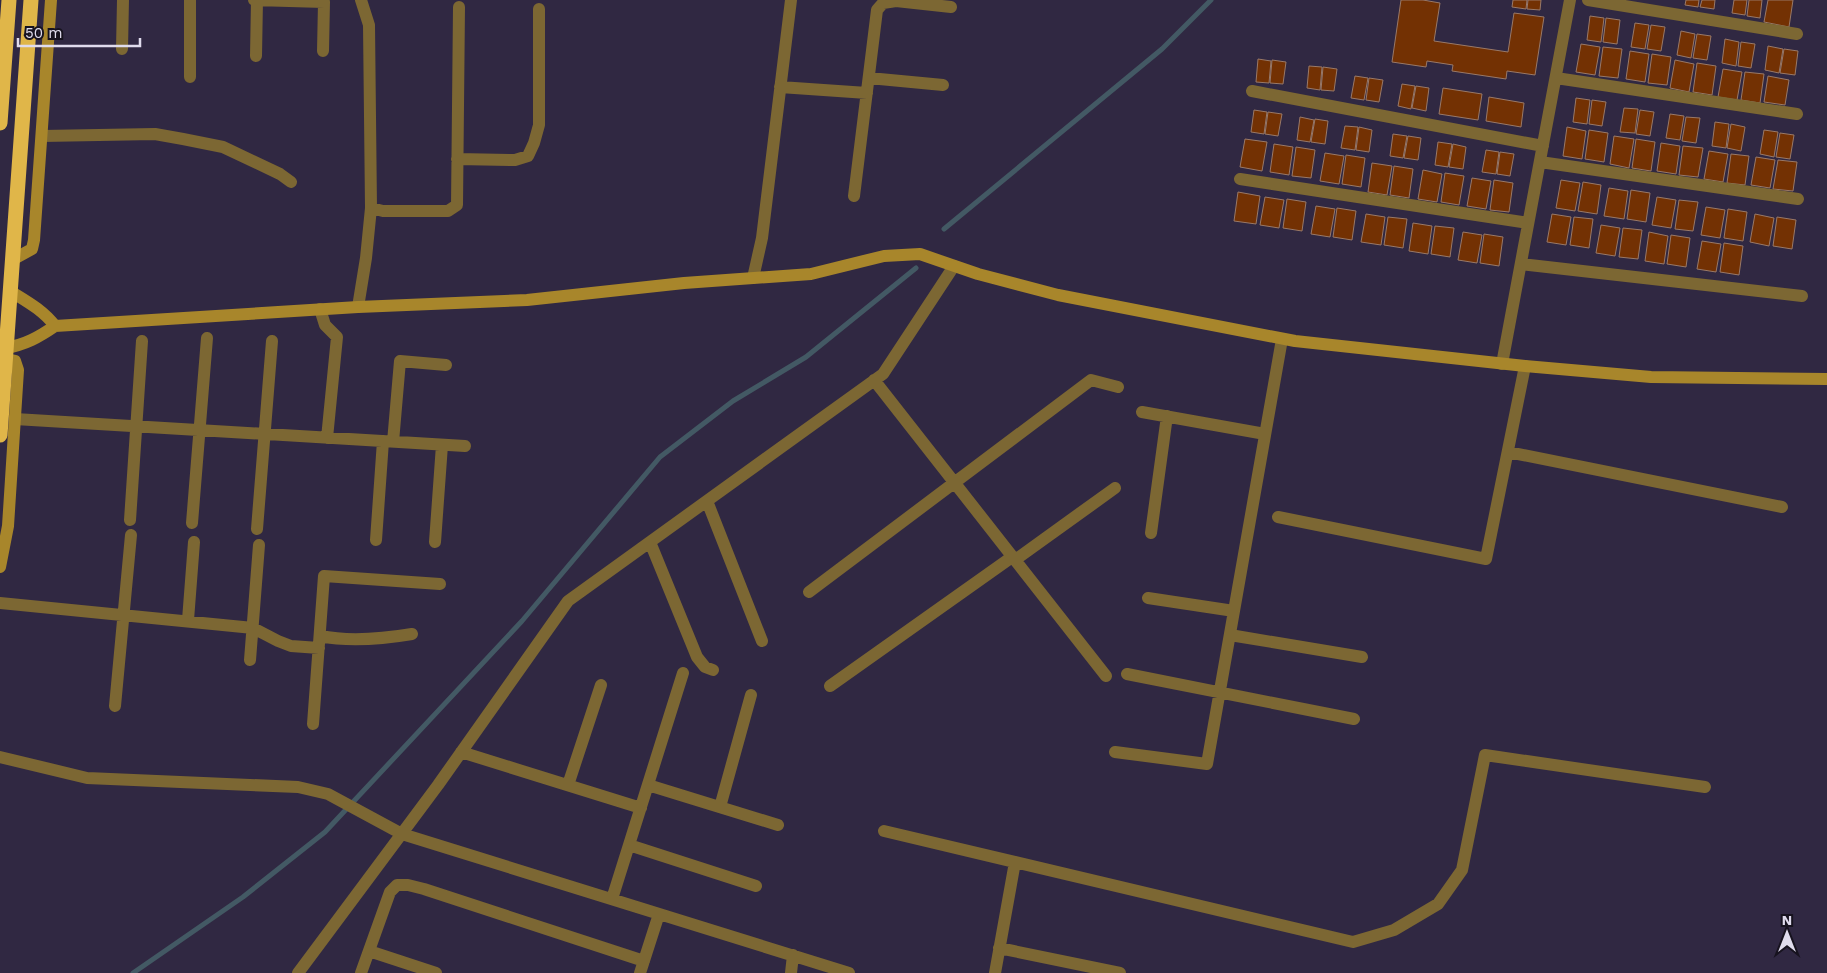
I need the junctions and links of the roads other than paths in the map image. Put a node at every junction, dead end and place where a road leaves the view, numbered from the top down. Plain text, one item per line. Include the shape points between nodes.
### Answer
1 (9, 0) edge
2 (31, 0) edge
3 (51, 0) edge
4 (123, 0) edge
5 (190, 0) edge
6 (255, 0) edge
7 (361, 0) edge
8 (791, 0) edge
9 (1570, 0) edge
10 (1588, 0) edge
11 (951, 7) dead end
12 (459, 8) dead end
13 (539, 8) dead end
14 (1797, 34) dead end
15 (122, 49) dead end
16 (323, 51) dead end
17 (256, 56) dead end
18 (190, 77) dead end
19 (869, 78) junction
20 (1556, 78) junction
21 (943, 86) dead end
22 (780, 87) junction
23 (1252, 92) dead end
24 (867, 93) junction
25 (1797, 114) dead end
26 (0, 123) edge
27 (42, 136) junction
28 (1543, 146) junction
29 (457, 159) junction
30 (1540, 162) junction
31 (1240, 179) dead end
32 (291, 182) dead end
33 (854, 196) dead end
34 (1798, 199) dead end
35 (371, 208) junction
36 (1528, 223) junction
37 (12, 260) junction
38 (1521, 264) junction
39 (954, 266) junction
40 (753, 278) junction
41 (10, 291) junction
42 (1802, 296) dead end
43 (358, 307) junction
44 (320, 309) junction
45 (55, 326) junction
46 (207, 338) dead end
47 (1282, 339) junction
48 (142, 341) dead end
49 (272, 342) dead end
50 (5, 353) junction
51 (1502, 364) junction
52 (446, 365) dead end
53 (1525, 366) junction
54 (1827, 379) edge
55 (874, 380) junction
56 (1118, 387) dead end
57 (1142, 412) dead end
58 (1167, 416) junction
59 (15, 419) junction
60 (137, 426) junction
61 (199, 430) junction
62 (0, 434) edge
63 (264, 434) junction
64 (1265, 434) junction
65 (328, 438) junction
66 (388, 441) junction
67 (442, 444) junction
68 (465, 446) dead end
69 (1508, 452) junction
70 (954, 483) junction
71 (1115, 488) dead end
72 (707, 501) junction
73 (1782, 507) dead end
74 (1278, 517) dead end
75 (130, 520) dead end
76 (192, 523) dead end
77 (257, 529) dead end
78 (1151, 533) dead end
79 (131, 535) dead end
80 (376, 540) dead end
81 (194, 542) dead end
82 (434, 542) dead end
83 (650, 542) junction
84 (259, 545) dead end
85 (1014, 559) junction
86 (0, 567) edge
87 (440, 584) dead end
88 (809, 592) dead end
89 (1148, 598) dead end
90 (0, 602) edge
91 (1234, 611) junction
92 (124, 614) junction
93 (188, 620) junction
94 (253, 628) junction
95 (412, 634) dead end
96 (1230, 635) junction
97 (762, 641) dead end
98 (319, 642) junction
99 (1362, 658) dead end
100 (250, 660) dead end
101 (713, 670) dead end
102 (683, 673) dead end
103 (1128, 674) dead end
104 (1106, 676) dead end
105 (600, 685) dead end
106 (830, 686) dead end
107 (1220, 693) junction
108 (751, 695) dead end
109 (115, 706) dead end
110 (1354, 718) dead end
111 (313, 724) dead end
112 (461, 752) junction
113 (1115, 752) dead end
114 (0, 757) edge
115 (568, 785) junction
116 (648, 785) junction
117 (1705, 787) dead end
118 (720, 807) junction
119 (641, 808) junction
120 (778, 825) dead end
121 (884, 831) dead end
122 (402, 834) junction
123 (629, 845) junction
124 (1015, 862) junction
125 (756, 886) dead end
126 (612, 899) junction
127 (659, 914) junction
128 (999, 948) junction
129 (369, 951) junction
130 (793, 956) junction
131 (642, 967) edge
132 (298, 973) edge
133 (361, 973) edge
134 (436, 973) edge
135 (791, 973) edge
136 (849, 973) edge
137 (995, 973) edge
138 (1120, 973) edge

1 - 26 highway
2 - 37 highway
3 - 27 street
4 - 15 street
5 - 18 street
6 - 16 street via 324,2
6 - 17 street
7 - 35 street via 369,25
8 - 22 street
9 - 20 street
10 - 14 street
11 - 19 street via 883,3 877,10
12 - 29 street
13 - 29 street via 539,125 528,156 514,160
19 - 21 street
19 - 24 street
20 - 25 street
20 - 28 street
22 - 24 street
22 - 40 street via 762,238
23 - 28 street
24 - 33 street
27 - 32 street via 155,134 223,146
27 - 37 street via 32,249
28 - 30 street
29 - 35 street via 457,205 448,211 383,211
30 - 34 street
30 - 36 street
31 - 36 street
35 - 43 street
36 - 38 street
37 - 41 highway
38 - 42 street
38 - 51 street
39 - 40 street via 920,254 884,256 811,274
39 - 47 street via 1058,295
39 - 55 street via 883,374
40 - 43 street via 527,300
41 - 45 street via 35,306
41 - 50 highway
43 - 44 street
44 - 45 street
44 - 65 street via 325,325 337,337
45 - 50 street
46 - 61 street
47 - 51 street
47 - 64 street
48 - 60 street
49 - 63 street
50 - 59 street via 16,361 18,370
50 - 62 highway
51 - 53 street
52 - 66 street via 400,361
53 - 54 street via 1651,378
53 - 69 street
55 - 70 street
55 - 72 street
56 - 70 street via 1091,380
57 - 58 street
58 - 64 street
58 - 78 street
59 - 60 street
59 - 86 street via 8,526
60 - 61 street
60 - 75 street
61 - 63 street
61 - 76 street
63 - 65 street
63 - 77 street
64 - 91 street
65 - 66 street
66 - 67 street
66 - 80 street
67 - 68 street
67 - 82 street
69 - 73 street
69 - 74 street via 1486,559
70 - 85 street
70 - 88 street
71 - 85 street
72 - 83 street
72 - 97 street
79 - 92 street
81 - 93 street
83 - 101 street via 697,657 705,667
83 - 112 street via 568,601
84 - 94 street
85 - 104 street
85 - 106 street
87 - 98 street via 324,576
89 - 91 street
90 - 92 street
91 - 96 street
92 - 93 street
92 - 109 street
93 - 94 street
94 - 98 street via 291,646
94 - 100 street
95 - 98 street via 384,639
96 - 99 street
96 - 107 street
98 - 111 street
102 - 116 street
103 - 107 street
105 - 115 street
107 - 110 street
107 - 113 street via 1207,764
108 - 118 street
112 - 115 street
112 - 122 street
114 - 122 street via 87,778 298,787 328,794
115 - 119 street
116 - 118 street
116 - 119 street
117 - 124 street via 1485,755 1462,870 1438,904 1394,930 1353,942
118 - 120 street
119 - 123 street
121 - 124 street
122 - 126 street
122 - 132 street
123 - 125 street
123 - 126 street
124 - 128 street
126 - 127 street
127 - 130 street
127 - 131 street
128 - 137 street
128 - 138 street
129 - 131 street via 390,892 397,885 408,885
129 - 133 street
129 - 134 street
130 - 135 street
130 - 136 street

